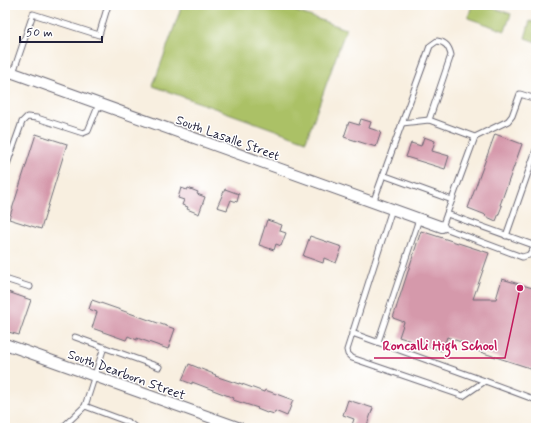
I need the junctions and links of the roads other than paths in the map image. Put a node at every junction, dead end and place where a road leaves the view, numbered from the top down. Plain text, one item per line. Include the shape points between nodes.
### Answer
1 (108, 5) edge
2 (9, 72) edge
3 (536, 99) edge
4 (99, 104) junction
5 (429, 120) junction
6 (402, 123) junction
7 (475, 137) junction
8 (536, 150) edge
9 (5, 170) edge
10 (383, 175) junction
11 (452, 200) junction
12 (373, 203) junction
13 (392, 209) junction
14 (447, 214) junction
15 (419, 219) junction
16 (442, 227) junction
17 (506, 236) junction
18 (536, 245) edge
19 (5, 279) edge
20 (30, 287) dead end
21 (352, 333) junction
22 (75, 337) dead end
23 (378, 342) junction
24 (5, 344) edge
25 (104, 347) junction
26 (158, 367) dead end
27 (95, 376) junction
28 (486, 381) junction
29 (536, 400) edge
30 (85, 406) junction
31 (62, 428) edge
32 (136, 428) edge
33 (240, 428) edge

1 - 2 lane via 99,35 33,14
2 - 4 street, South Lasalle Street
3 - 7 lane via 520,94 508,121
4 - 9 lane via 88,131 83,133 27,117 22,122
4 - 12 street, South Lasalle Street
5 - 6 lane
5 - 6 lane via 451,55 446,45 440,41 430,46
5 - 7 lane
6 - 10 lane
7 - 11 lane
8 - 17 lane
10 - 11 lane
10 - 12 lane
11 - 14 lane
12 - 13 street, South Lasalle Street
13 - 15 street, South Lasalle Street
13 - 21 lane
14 - 16 lane
14 - 17 lane
15 - 16 street, South Lasalle Street
15 - 23 lane
16 - 18 lane via 522,257 529,255
17 - 18 lane
19 - 20 lane
21 - 23 lane
21 - 28 lane via 347,350 352,358 463,396
22 - 25 lane
23 - 28 lane
24 - 27 street, South Dearborn Street
25 - 26 lane
25 - 27 lane
27 - 30 lane
27 - 33 street, South Dearborn Street
28 - 29 lane
30 - 31 lane
30 - 32 lane via 128,422

